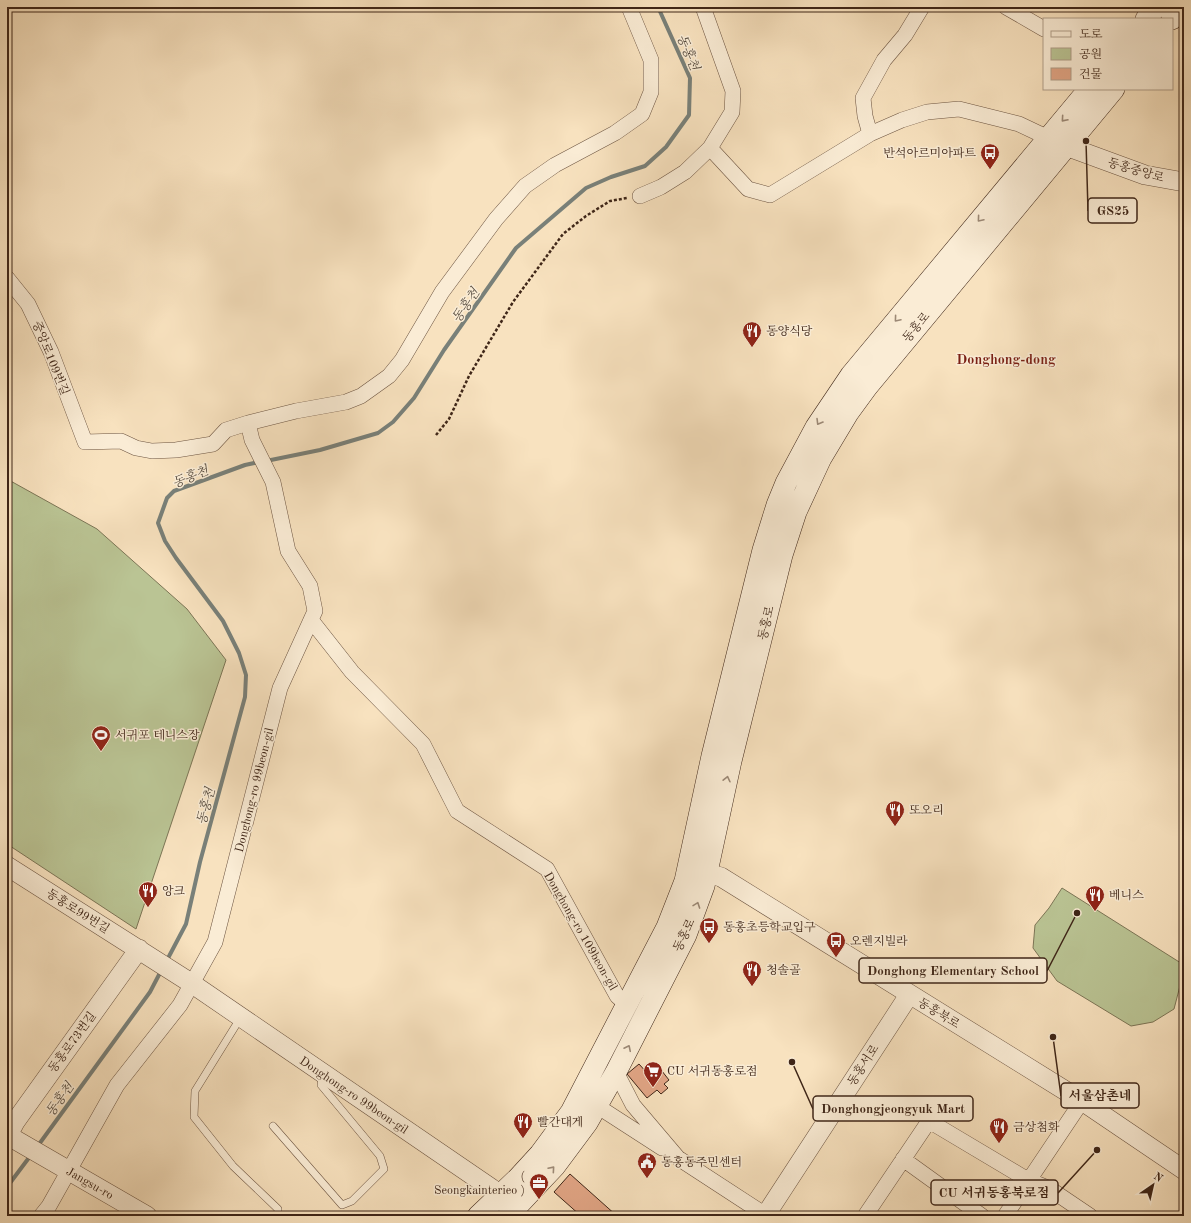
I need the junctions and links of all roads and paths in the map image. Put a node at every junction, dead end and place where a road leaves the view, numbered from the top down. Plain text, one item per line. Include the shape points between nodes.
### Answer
1 (629, 7) edge
2 (702, 7) edge
3 (922, 7) edge
4 (1006, 7) edge
5 (1156, 7) edge
6 (1181, 7) edge
7 (1147, 18) edge
8 (1173, 18) edge
9 (1043, 28) edge
10 (1088, 90) edge
11 (1113, 90) edge
12 (870, 134) junction
13 (1057, 142) junction
14 (710, 148) junction
15 (1184, 182) edge
16 (640, 196) joint
17 (7, 278) edge
18 (248, 423) junction
19 (436, 435) dead end
20 (311, 620) junction
21 (7, 866) edge
22 (697, 870) junction
23 (144, 952) junction
24 (186, 979) junction
25 (909, 995) junction
26 (627, 1005) junction
27 (242, 1017) junction
28 (616, 1072) junction
29 (323, 1073) junction
30 (1082, 1101) junction
31 (597, 1106) junction
32 (273, 1126) dead end
33 (10, 1137) edge
34 (678, 1158) junction
35 (903, 1159) junction
36 (61, 1166) junction
37 (1184, 1170) edge
38 (1028, 1180) junction
39 (500, 1195) junction
40 (512, 1212) edge
41 (40, 1216) edge
42 (147, 1216) edge
43 (278, 1216) edge
44 (478, 1216) edge
45 (766, 1216) edge
46 (865, 1216) edge
47 (982, 1216) edge
48 (1005, 1216) edge
49 (1090, 1216) edge

1 - 18 street via 651,60 651,92 642,114 615,133 555,165 525,186 496,219 442,292 389,376 361,396 346,402
2 - 14 street via 733,91 732,112
3 - 12 street via 905,35 884,60 863,98
4 - 9 street
5 - 7 main road
6 - 8 main road
10 -> 13 main road, 동홍로
11 - 13 main road, 동홍로
12 - 13 street via 927,112 959,108 1019,124
12 - 14 street via 770,195 748,189
13 - 15 street, 동홍중앙로 via 1145,175
13 - 22 main road, 동홍로 via 866,387 833,437 804,492 782,555 731,761
14 - 16 street via 685,172
16 - 19 path via 610,201 563,234 513,302 469,376 449,419
17 - 18 street, 중앙로109번길 via 28,304 51,352 85,442 122,441 136,448 152,451 176,450 213,444 226,430
18 - 20 street via 252,440 273,482 288,551 310,586 315,611
20 - 24 street, Donghong-ro 99beon-gil via 280,688 215,942
20 - 26 street, Donghong-ro 109beon-gil via 352,672 423,744 457,811 547,870 617,996
21 - 23 street, 동홍로99번길
22 - 25 street, 동홍북로 via 721,878
22 - 26 main road, 동홍로 via 685,881 668,927
28 -> 22 main road, 동홍로 via 686,935 704,886
23 - 24 street, 동홍로99번길
23 - 33 street, 동홍로73번길 via 20,1115
24 - 27 street, Donghong-ro 99beon-gil
24 - 36 street via 180,1005 117,1085
25 - 30 street, 동홍북로
25 - 45 street, 동홍서로
26 - 39 main road, 동홍로 via 571,1112 540,1154
27 - 29 street, Donghong-ro 99beon-gil
27 - 43 lane via 195,1091 194,1117 233,1166 278,1209
28 - 31 main road, 동홍로
28 - 34 street via 633,1105
29 - 32 lane via 322,1085 380,1156 384,1169 352,1201 342,1205
29 - 39 street, Donghong-ro 99beon-gil
30 - 37 street, 동홍북로
30 - 38 street
31 - 34 street
40 -> 31 main road, 동홍로 via 556,1166
33 - 36 street, Jangsu-ro
34 - 45 street
35 - 38 street via 929,1121
35 - 46 street
35 - 47 street
36 - 41 street via 49,1206
36 - 42 street, Jangsu-ro
38 - 48 street
38 - 49 street via 1050,1189
39 - 40 street, Donghong-ro 99beon-gil
39 - 44 main road, 동홍로

